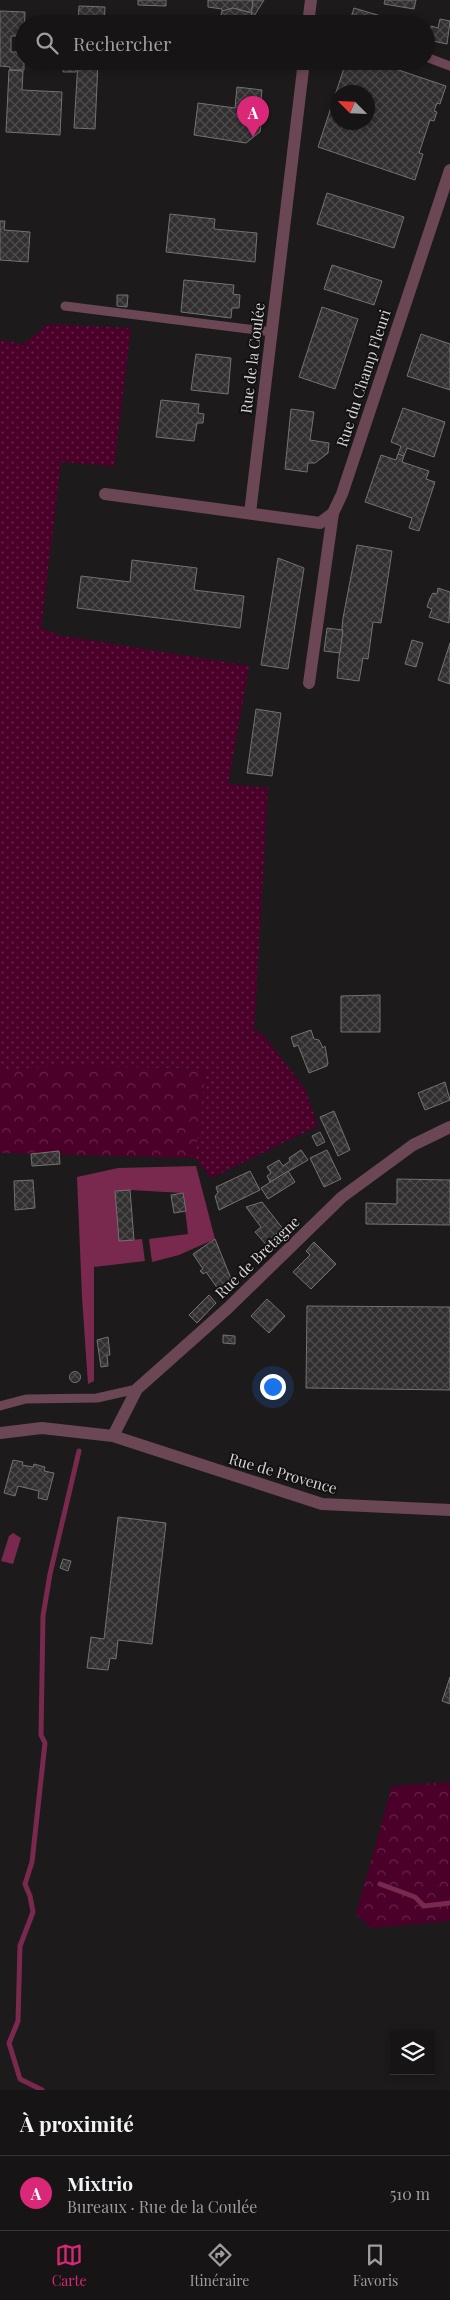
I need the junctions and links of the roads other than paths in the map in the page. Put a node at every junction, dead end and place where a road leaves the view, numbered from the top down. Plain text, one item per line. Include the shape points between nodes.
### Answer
1 (311, 0) edge
2 (309, 15) edge
3 (435, 60) edge
4 (450, 66) edge
5 (303, 70) edge
6 (450, 170) edge
7 (65, 306) dead end
8 (272, 332) junction
9 (105, 494) dead end
10 (250, 513) junction
11 (333, 513) junction
12 (309, 683) dead end
13 (450, 1127) edge
14 (137, 1390) junction
15 (0, 1406) edge
16 (0, 1433) edge
17 (113, 1436) junction
18 (450, 1510) edge

1 - 2 street
3 - 4 lane
5 - 8 street, Rue de la Coulée
6 - 11 street, Rue du Champ Fleuri
7 - 8 lane
8 - 10 street, Rue de la Coulée
9 - 10 street
10 - 11 street via 320,523
11 - 12 street, Rue du Champ Fleuri
13 - 14 street, Rue de Bretagne via 413,1145 342,1197 228,1308
14 - 15 lane via 96,1398 26,1399
14 - 17 street, Rue de Bretagne
16 - 17 street, Rue de Provence via 42,1428
17 - 18 street, Rue de Provence via 322,1504

